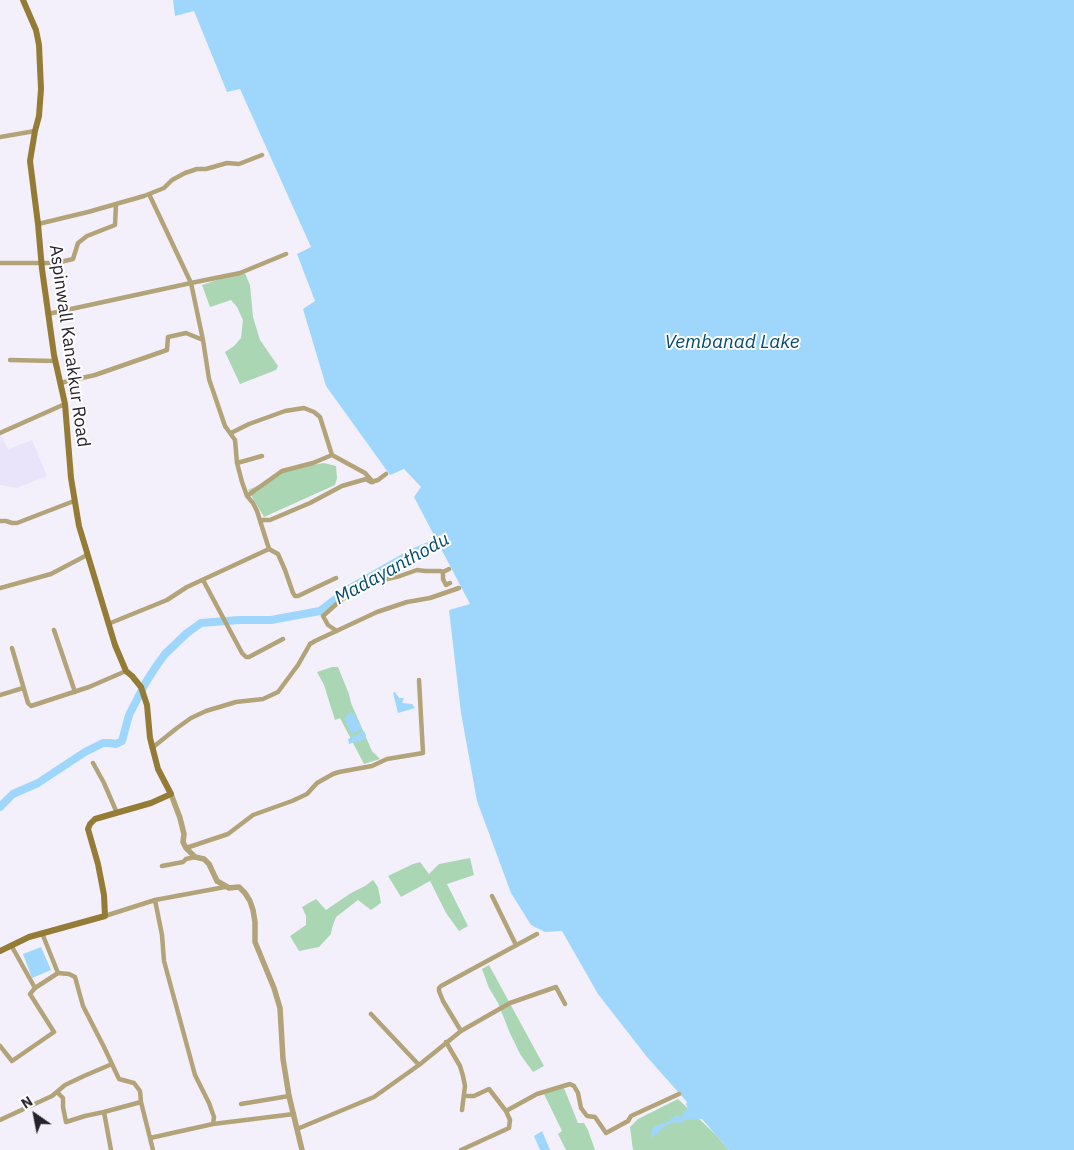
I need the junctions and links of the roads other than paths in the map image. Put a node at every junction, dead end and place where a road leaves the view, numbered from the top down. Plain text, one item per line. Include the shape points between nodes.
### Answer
1 (23, 0) edge
2 (35, 131) junction
3 (0, 136) edge
4 (262, 155) dead end
5 (149, 194) junction
6 (116, 204) junction
7 (38, 224) junction
8 (286, 254) dead end
9 (0, 262) edge
10 (41, 263) junction
11 (192, 283) junction
12 (48, 314) junction
13 (203, 340) junction
14 (10, 360) dead end
15 (55, 361) junction
16 (60, 383) junction
17 (65, 404) junction
18 (0, 433) edge
19 (230, 433) junction
20 (332, 455) junction
21 (262, 456) dead end
22 (237, 462) junction
23 (386, 474) dead end
24 (373, 482) junction
25 (247, 496) junction
26 (74, 501) junction
27 (260, 520) junction
28 (0, 521) edge
29 (269, 549) junction
30 (87, 555) junction
31 (449, 569) dead end
32 (444, 572) junction
33 (336, 578) dead end
34 (203, 580) junction
35 (450, 584) dead end
36 (0, 588) edge
37 (459, 588) dead end
38 (108, 624) junction
39 (54, 630) dead end
40 (337, 631) junction
41 (283, 639) dead end
42 (12, 648) dead end
43 (126, 671) junction
44 (419, 680) dead end
45 (23, 688) junction
46 (74, 692) junction
47 (0, 695) edge
48 (152, 748) junction
49 (93, 763) dead end
50 (171, 794) junction
51 (117, 813) junction
52 (187, 853) junction
53 (162, 866) dead end
54 (225, 887) junction
55 (492, 896) dead end
56 (155, 900) junction
57 (105, 916) junction
58 (42, 933) junction
59 (536, 934) dead end
60 (11, 945) junction
61 (516, 945) junction
62 (0, 951) edge
63 (58, 973) junction
64 (35, 988) junction
65 (565, 1004) dead end
66 (371, 1014) dead end
67 (461, 1031) junction
68 (446, 1042) junction
69 (0, 1046) edge
70 (112, 1064) junction
71 (420, 1065) junction
72 (57, 1092) junction
73 (679, 1094) dead end
74 (289, 1096) junction
75 (465, 1096) junction
76 (141, 1102) junction
77 (242, 1104) dead end
78 (462, 1110) dead end
79 (506, 1111) junction
80 (104, 1112) junction
81 (294, 1114) junction
82 (0, 1120) edge
83 (214, 1124) junction
84 (297, 1129) junction
85 (150, 1138) junction
86 (110, 1150) edge
87 (153, 1150) edge
88 (302, 1150) edge
89 (461, 1150) edge

1 - 2 main road, Aspinwall Kanakkur Road via 39,44 42,89
2 - 3 street
2 - 7 main road, Aspinwall Kanakkur Road via 30,161
4 - 5 street via 239,164 227,163 185,173
5 - 6 street
5 - 11 street
6 - 7 street
6 - 10 street via 115,224 78,243 73,259
7 - 10 main road, Aspinwall Kanakkur Road
8 - 11 street via 240,273
9 - 10 street
10 - 12 main road, Aspinwall Kanakkur Road
11 - 12 street
11 - 13 street
12 - 15 main road, Aspinwall Kanakkur Road
13 - 16 street via 186,333 168,337 167,350 95,375
13 - 19 street via 209,379
14 - 15 street
15 - 16 main road, Aspinwall Kanakkur Road
16 - 17 main road, Aspinwall Kanakkur Road
17 - 18 street
17 - 26 main road, Aspinwall Kanakkur Road
19 - 20 street via 285,411 304,408 320,418
19 - 22 street via 235,440
20 - 24 street via 365,473
20 - 25 street via 282,471
21 - 22 street
22 - 25 street
23 - 24 street
24 - 27 street via 366,479 349,484 270,520
25 - 27 street
26 - 28 street via 17,523
26 - 30 main road, Aspinwall Kanakkur Road
27 - 29 street
29 - 33 street via 278,554 295,596
29 - 34 street
30 - 36 street via 51,574
30 - 38 main road, Aspinwall Kanakkur Road
31 - 32 street
32 - 35 street via 443,579
32 - 40 street via 417,570 374,582 341,600 324,616 328,625
34 - 38 street via 167,600
34 - 41 street via 246,656
37 - 40 street via 377,612
38 - 43 main road, Aspinwall Kanakkur Road
39 - 46 street
40 - 48 street via 310,644 291,676 272,696 206,711
42 - 45 street
43 - 46 street
43 - 48 main road, Aspinwall Kanakkur Road via 141,687 147,705
44 - 52 street via 423,753 333,774 317,783 307,794 252,815 228,834
45 - 46 street via 31,706
45 - 47 street
48 - 50 main road
49 - 51 street
50 - 51 main road
50 - 52 street
51 - 57 main road via 95,820 88,829 98,864
52 - 53 street via 183,862
52 - 54 street via 204,859 217,881
54 - 56 street
54 - 74 street via 239,887 253,910 255,942 280,1008
55 - 61 street
56 - 57 street
56 - 83 street via 164,961 195,1075 209,1103
57 - 58 main road
58 - 60 main road
58 - 63 street
59 - 61 street
60 - 62 main road
60 - 64 street
61 - 67 street via 439,988
63 - 64 street
63 - 70 street via 76,978 83,1006
64 - 69 street via 30,994 54,1032 12,1061
65 - 67 street via 556,987 510,1003
66 - 71 street
67 - 68 street
68 - 71 street
68 - 75 street via 460,1066
70 - 72 street via 65,1085
70 - 76 street via 119,1079 134,1083 140,1091
71 - 84 street via 374,1097
72 - 80 street via 64,1098 66,1122
72 - 82 street
73 - 79 street via 631,1116 606,1133 595,1117 586,1116 578,1093 570,1084 538,1094
74 - 77 street
74 - 81 street
75 - 78 street
75 - 79 street via 474,1096 489,1089
76 - 80 street
76 - 85 street
79 - 89 street via 509,1128
80 - 86 street
81 - 83 street
81 - 84 street
83 - 85 street
84 - 88 street
85 - 87 street

